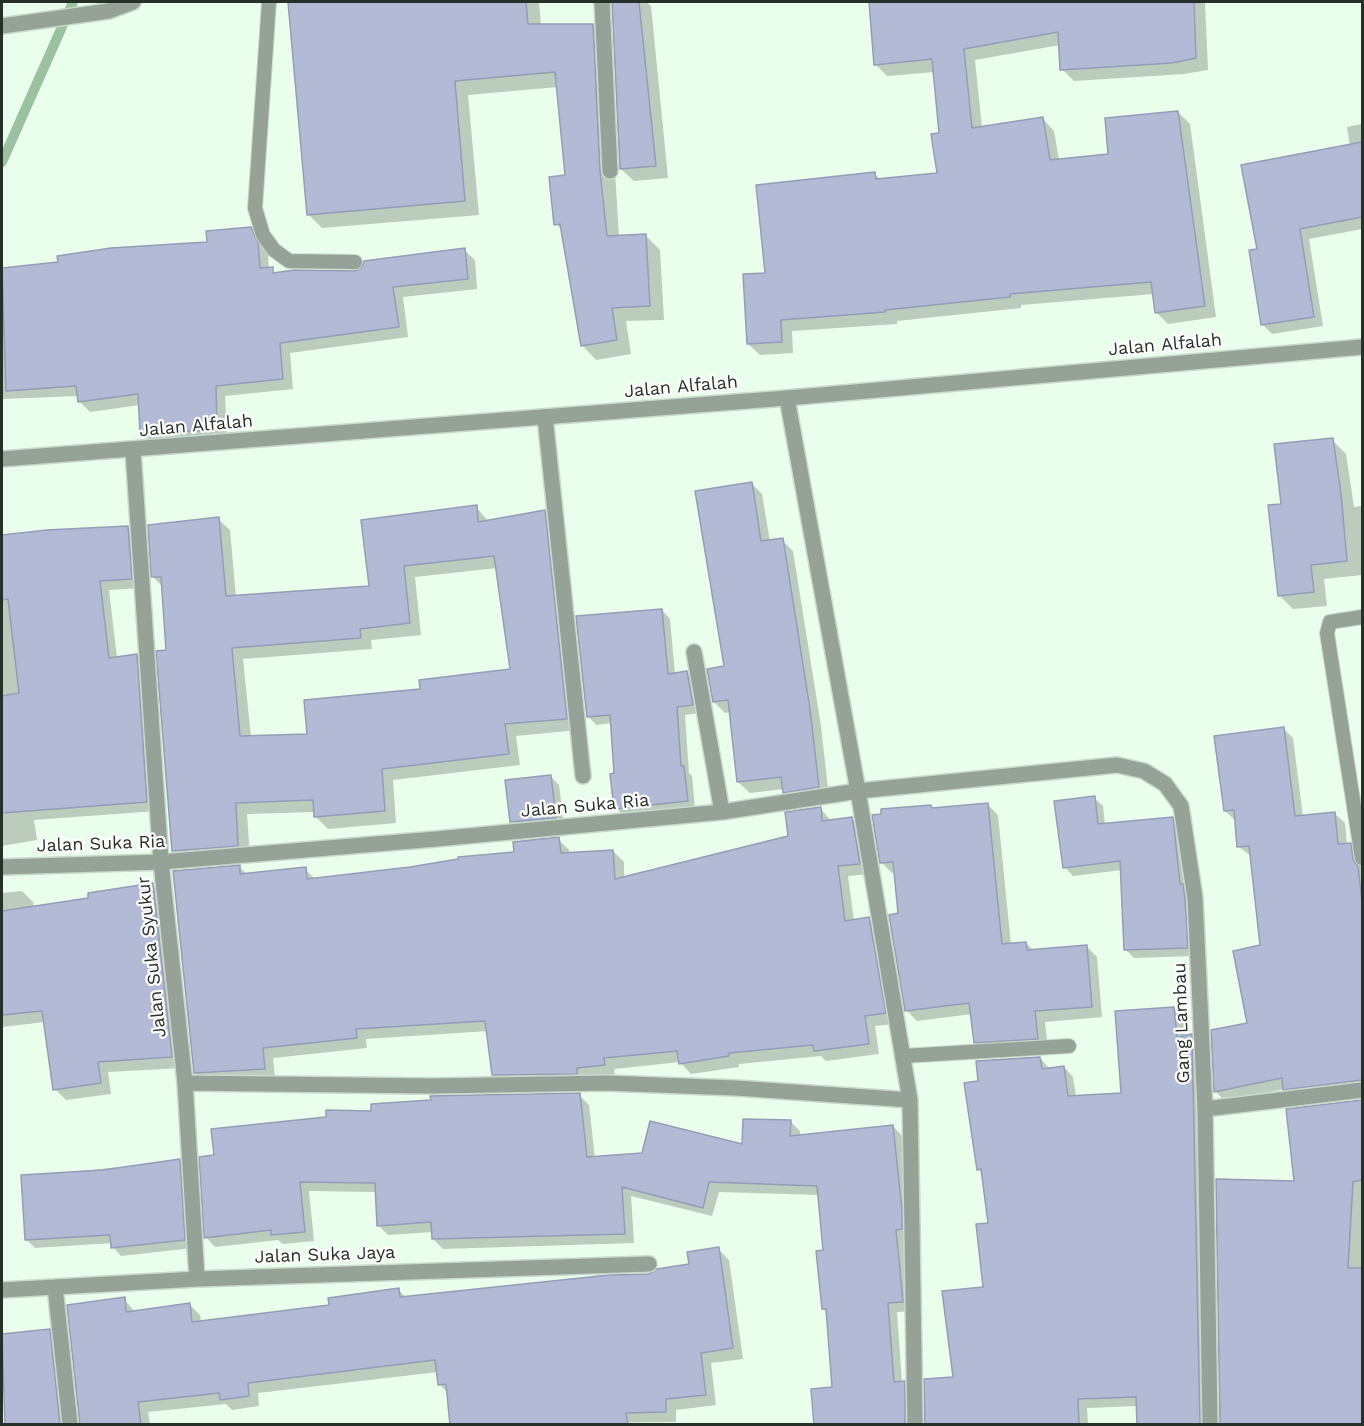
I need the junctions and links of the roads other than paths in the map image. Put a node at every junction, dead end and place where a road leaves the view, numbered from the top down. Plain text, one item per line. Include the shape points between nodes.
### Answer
1 (133, 2) edge
2 (269, 2) edge
3 (602, 2) edge
4 (2, 26) edge
5 (610, 171) dead end
6 (355, 262) dead end
7 (1362, 347) edge
8 (787, 398) junction
9 (545, 417) junction
10 (133, 451) junction
11 (2, 459) edge
12 (1362, 617) edge
13 (694, 652) dead end
14 (583, 776) dead end
15 (1165, 784) joint
16 (858, 791) junction
17 (722, 812) junction
18 (1362, 858) edge
19 (161, 862) junction
20 (2, 867) edge
21 (1069, 1046) dead end
22 (903, 1056) junction
23 (185, 1083) junction
24 (1362, 1090) edge
25 (910, 1100) junction
26 (1205, 1109) junction
27 (649, 1264) dead end
28 (197, 1279) junction
29 (55, 1287) junction
30 (2, 1290) edge
31 (69, 1425) edge
32 (915, 1425) edge
33 (1210, 1425) edge

1 - 4 street via 109,11
2 - 6 lane via 255,208 263,236 289,261
3 - 5 street
7 - 8 street, Jalan Alfalah
8 - 9 street, Jalan Alfalah
8 - 16 street
9 - 10 street, Jalan Alfalah
9 - 14 street
10 - 11 street, Jalan Alfalah
10 - 19 street, Jalan Suka Syukur
12 - 18 lane via 1330,622 1327,633
13 - 17 street
15 - 16 street, Jalan Suka Ria via 1144,771 1117,765
15 - 26 street, Gang Lambau via 1181,806 1196,897
16 - 17 street, Jalan Suka Ria
16 - 22 street
17 - 19 street, Jalan Suka Ria
19 - 20 street, Jalan Suka Ria
19 - 23 street, Jalan Suka Syukur
21 - 22 lane
22 - 25 street
23 - 25 street via 606,1083
23 - 28 street, Jalan Suka Syukur
24 - 26 street
25 - 32 street
26 - 33 street, Gang Lambau
27 - 28 street, Jalan Suka Jaya
28 - 29 street, Jalan Suka Jaya
29 - 30 street, Jalan Suka Jaya
29 - 31 street

